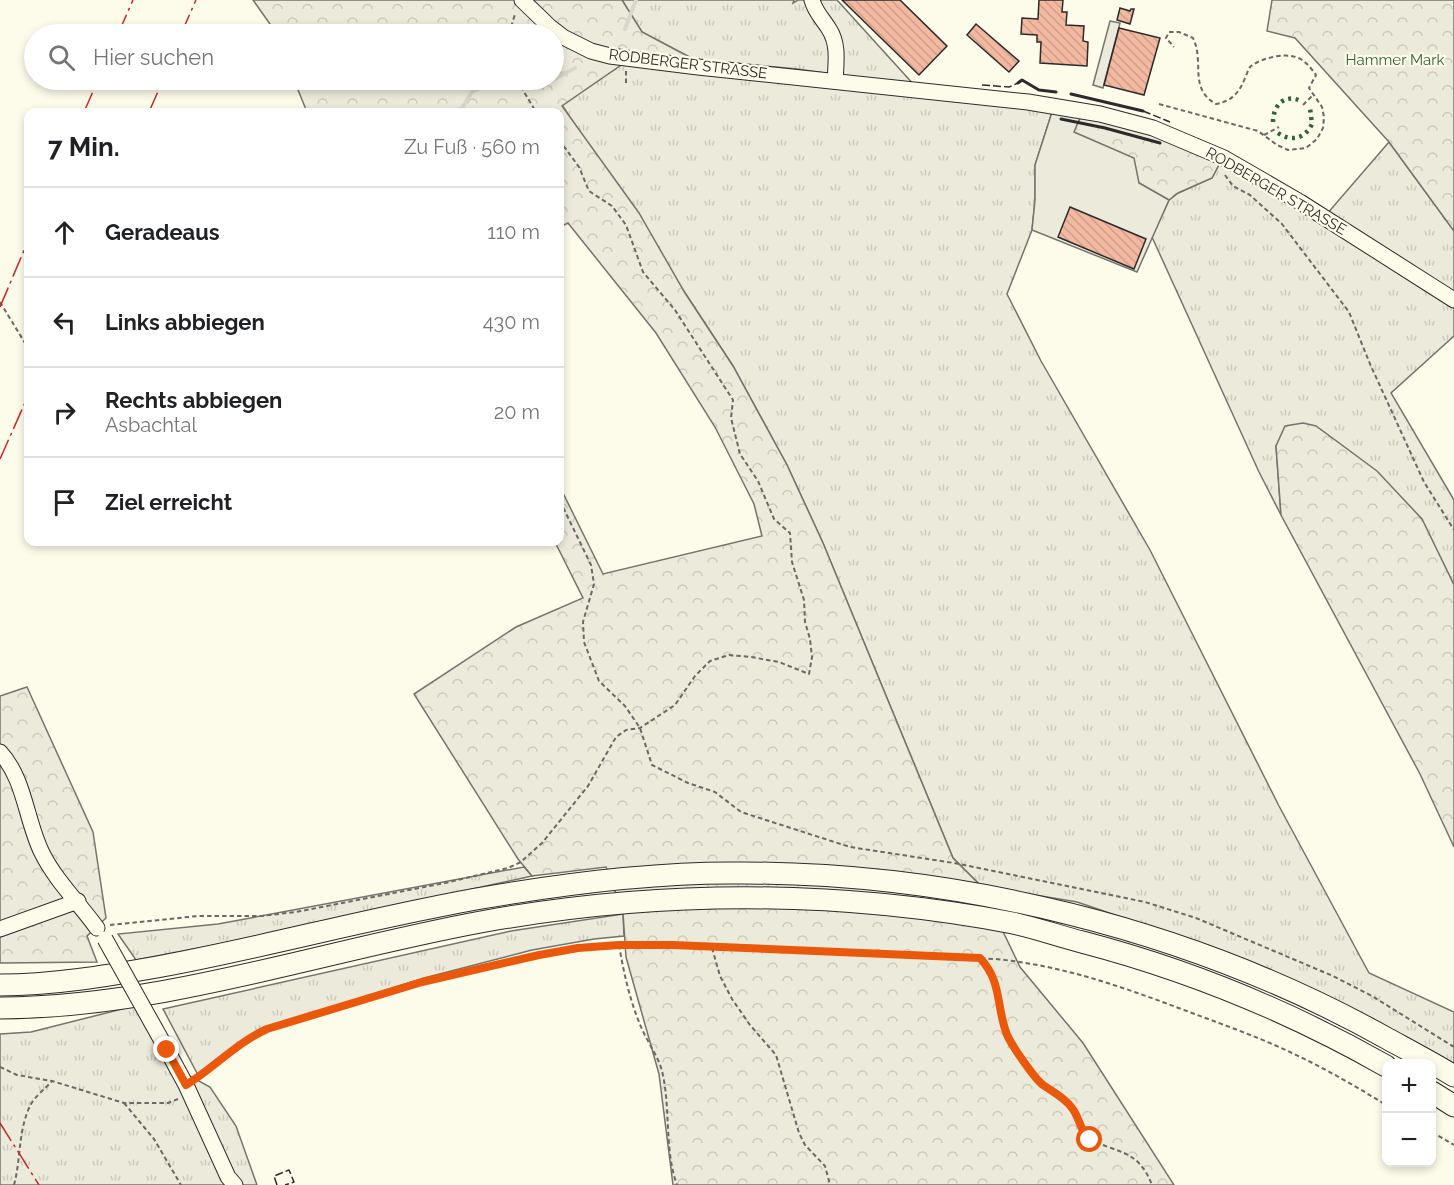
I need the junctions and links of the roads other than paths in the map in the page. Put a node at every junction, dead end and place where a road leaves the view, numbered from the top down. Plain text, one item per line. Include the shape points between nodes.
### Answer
1 (812, 0) edge
2 (520, 5) edge
3 (546, 24) edge
4 (564, 38) edge
5 (835, 81) junction
6 (1454, 300) edge
7 (0, 752) edge
8 (78, 901) junction
9 (0, 929) edge
10 (0, 985) edge
11 (0, 1008) edge
12 (1382, 1064) edge
13 (1454, 1076) edge
14 (1436, 1095) edge
15 (1454, 1106) edge
16 (235, 1185) edge

1 - 5 street via 833,36 837,53
2 - 3 street, RODBERGER STRASSE
4 - 5 street, RODBERGER STRASSE via 610,56
5 - 6 street, RODBERGER STRASSE via 1028,102 1110,116 1224,158
7 - 8 street via 14,772 42,852
8 - 9 street
8 - 16 street, bridge via 101,933 167,1050
10 - 13 highway via 113,975 405,913 570,885 729,873 814,875 899,883 1022,902 1117,926 1280,985 1355,1020
11 - 12 highway via 112,999 189,986 476,923 571,909 682,899 813,899 896,906 1015,924 1112,950 1271,1007
14 - 15 highway

